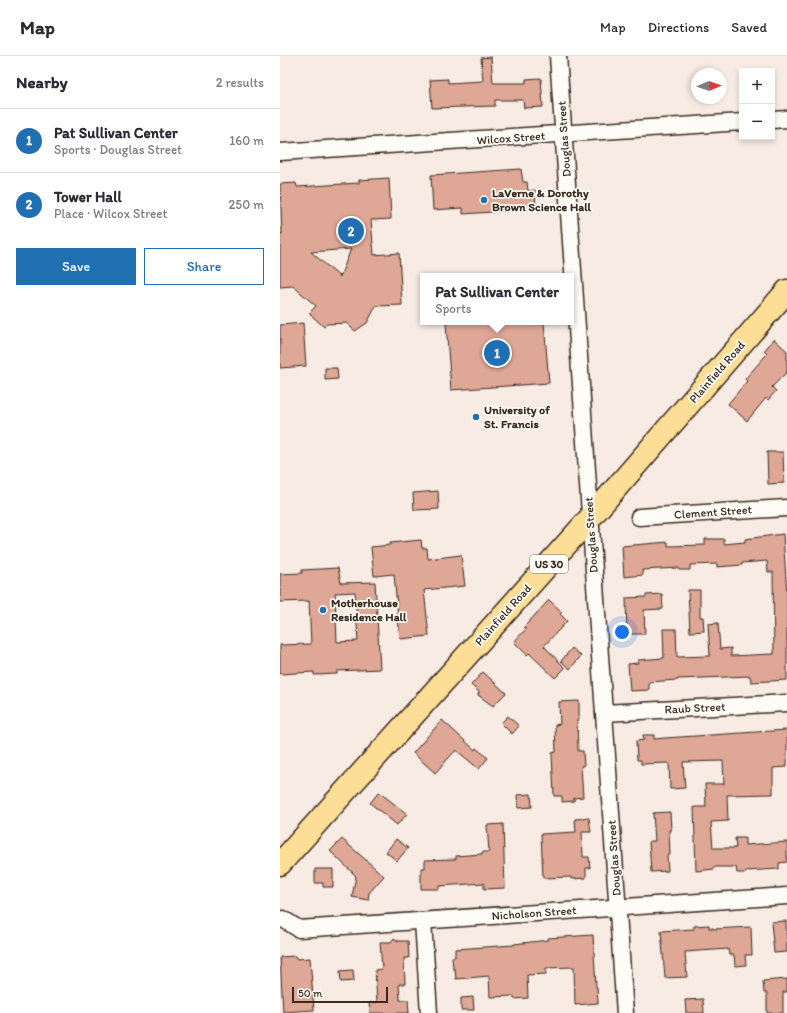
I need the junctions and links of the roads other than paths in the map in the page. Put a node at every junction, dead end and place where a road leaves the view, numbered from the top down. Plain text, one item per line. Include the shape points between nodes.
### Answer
1 (558, 56) edge
2 (787, 119) edge
3 (775, 120) edge
4 (739, 122) edge
5 (564, 134) junction
6 (280, 152) edge
7 (573, 273) edge
8 (574, 282) edge
9 (787, 292) edge
10 (787, 508) edge
11 (639, 517) dead end
12 (590, 518) junction
13 (787, 703) edge
14 (604, 713) junction
15 (280, 864) edge
16 (787, 896) edge
17 (617, 906) junction
18 (283, 919) dead end
19 (422, 921) junction
20 (429, 1013) edge
21 (625, 1013) edge

1 - 5 street, Douglas Street
2 - 3 street
4 - 5 street, Wilcox Street
5 - 6 street, Wilcox Street
5 - 7 street, Douglas Street
8 - 12 street, Douglas Street
9 - 12 main road, Plainfield Road / US 30
10 - 11 street, Clement Street
12 - 14 street, Douglas Street
12 - 15 main road, Plainfield Road / US 30
13 - 14 street, Raub Street
14 - 17 street, Douglas Street
16 - 17 street, Nicholson Street
17 - 19 street, Nicholson Street
17 - 21 street, Douglas Street
18 - 19 street, Nicholson Street via 299,929
19 - 20 street

